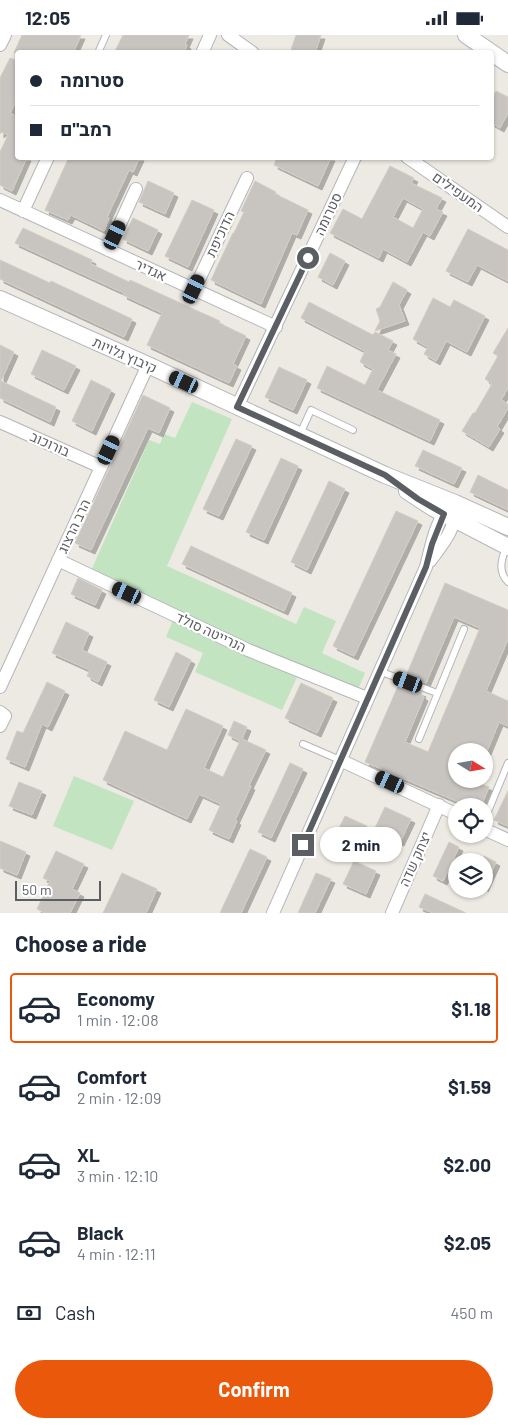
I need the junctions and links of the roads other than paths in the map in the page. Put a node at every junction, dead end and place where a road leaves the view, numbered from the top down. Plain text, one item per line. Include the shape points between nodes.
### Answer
1 (5, 35) edge
2 (106, 35) edge
3 (210, 35) edge
4 (228, 35) edge
5 (466, 35) edge
6 (0, 45) edge
7 (99, 50) edge
8 (203, 50) edge
9 (249, 50) edge
10 (488, 50) edge
11 (494, 54) edge
12 (508, 64) edge
13 (47, 160) edge
14 (354, 160) edge
15 (411, 160) edge
16 (247, 178) dead end
17 (136, 189) dead end
18 (0, 200) edge
19 (24, 211) junction
20 (508, 227) edge
21 (108, 250) junction
22 (194, 289) junction
23 (0, 299) edge
24 (276, 327) junction
25 (148, 365) junction
26 (237, 407) junction
27 (3, 423) edge
28 (353, 430) dead end
29 (299, 435) junction
30 (0, 436) edge
31 (101, 467) junction
32 (452, 512) junction
33 (508, 527) edge
34 (507, 546) edge
35 (58, 560) junction
36 (508, 582) edge
37 (464, 629) dead end
38 (379, 671) junction
39 (0, 687) edge
40 (437, 693) junction
41 (367, 699) junction
42 (0, 713) edge
43 (0, 726) edge
44 (419, 739) dead end
45 (303, 744) dead end
46 (340, 759) junction
47 (508, 763) edge
48 (493, 799) edge
49 (439, 805) junction
50 (448, 810) edge
51 (493, 834) edge
52 (508, 841) edge
53 (273, 913) edge
54 (392, 913) edge

1 - 6 street
2 - 7 lane
3 - 8 street
4 - 9 street
5 - 10 street
11 - 12 street
13 - 19 street
14 - 24 street, סטרומה
15 - 20 street, המעפילים
16 - 22 street, הדוכיפת
17 - 21 street
18 - 19 street, אגדיר
19 - 21 street, אגדיר
21 - 22 street, אגדיר
22 - 24 street, אגדיר
23 - 25 street, קיבוץ גלויות
24 - 26 street, סטרומה
25 - 26 street, קיבוץ גלויות
25 - 31 street, הרב הרצוג
26 - 29 street, קיבוץ גלויות
27 - 30 street
27 - 31 street, בורוכוב
28 - 29 lane via 311,410
29 - 32 street, קיבוץ גלויות via 385,475
31 - 35 street, הרב הרצוג
32 - 33 street, קיבוץ גלויות
32 - 34 street, קיבוץ גלויות
32 - 38 street via 432,544 426,567
34 - 36 lane, קיבוץ גלויות via 501,565 503,577
35 - 39 street, הרב הרצוג
35 - 41 street, הנרייטה סולד via 248,650
37 - 40 lane
38 - 40 lane
38 - 41 street
40 - 44 lane
41 - 46 street
42 - 43 street via 5,716
45 - 46 lane
46 - 49 street
46 - 53 street
47 - 48 lane
49 - 50 street
49 - 54 street, יצחק שדה
51 - 52 street

